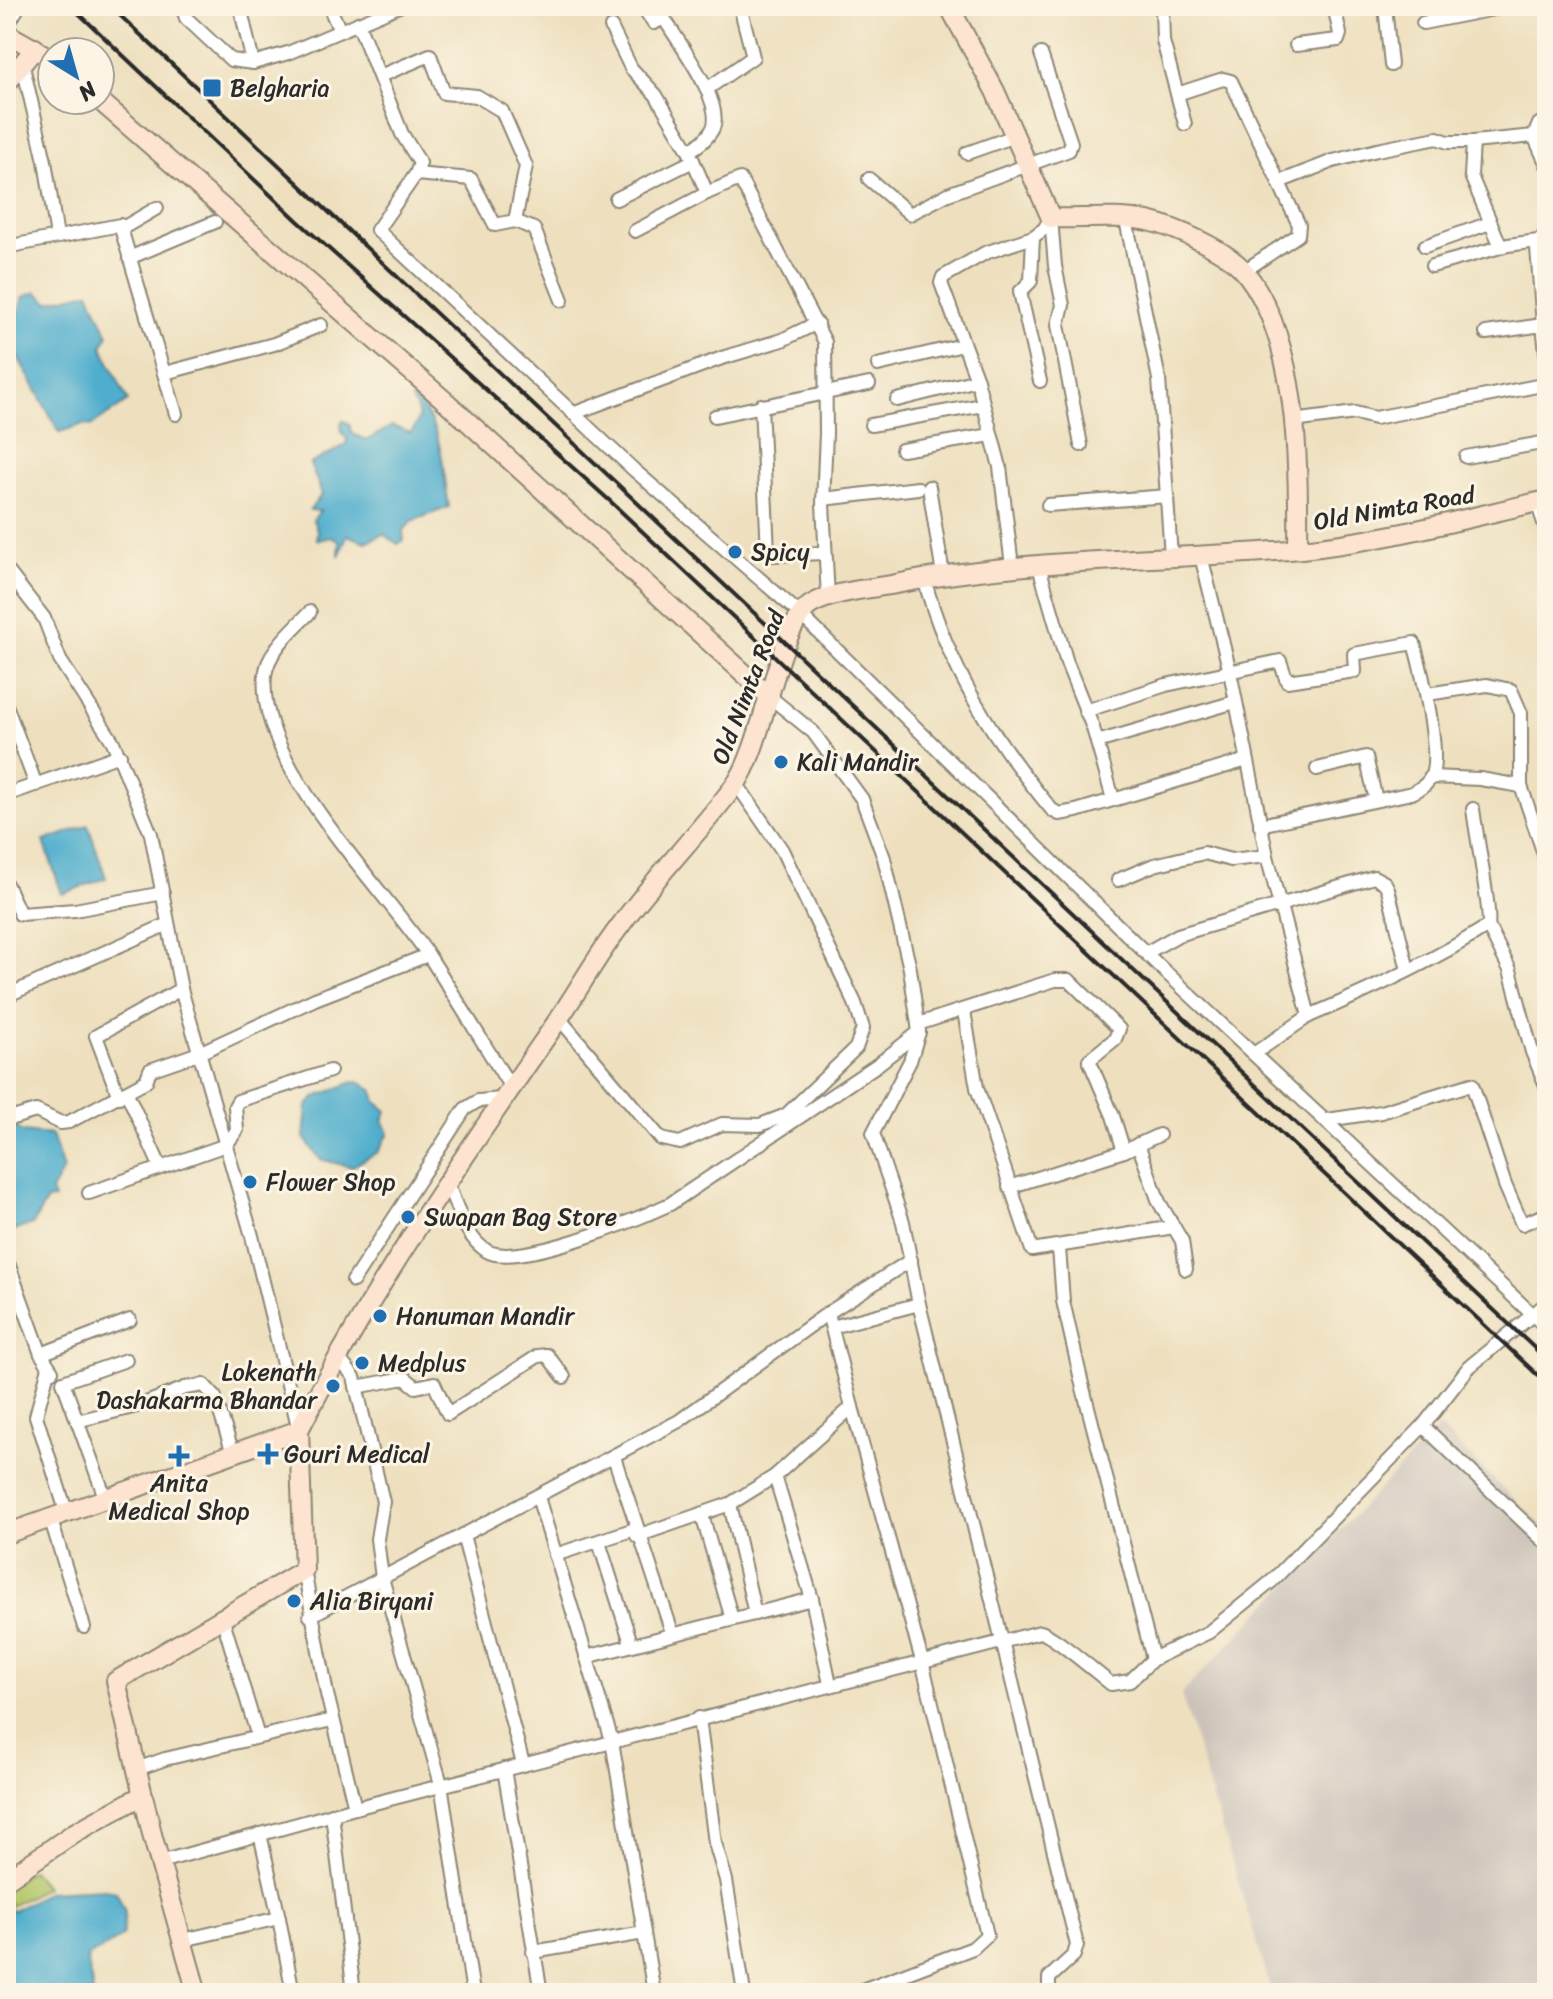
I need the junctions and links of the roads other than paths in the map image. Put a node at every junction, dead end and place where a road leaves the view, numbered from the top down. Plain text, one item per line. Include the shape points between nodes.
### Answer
1 (19, 6) edge
2 (182, 6) edge
3 (240, 6) edge
4 (329, 6) edge
5 (399, 6) edge
6 (642, 6) edge
7 (740, 6) edge
8 (949, 6) edge
9 (1162, 6) edge
10 (1334, 6) edge
11 (1385, 6) edge
12 (1509, 6) edge
13 (358, 23) junction
14 (1423, 23) dead end
15 (6, 27) edge
16 (611, 27) dead end
17 (340, 31) junction
18 (6, 33) edge
19 (1296, 45) dead end
20 (35, 48) joint
21 (1041, 54) dead end
22 (22, 62) junction
23 (253, 63) junction
24 (1391, 65) dead end
25 (380, 76) junction
26 (6, 84) edge
27 (707, 89) junction
28 (1177, 94) junction
29 (116, 115) edge
30 (1547, 119) edge
31 (1185, 124) dead end
32 (1015, 136) junction
33 (1534, 136) junction
34 (1473, 142) junction
35 (967, 153) dead end
36 (691, 156) junction
37 (1547, 165) edge
38 (1029, 166) junction
39 (416, 174) junction
40 (869, 179) dead end
41 (1279, 182) junction
42 (707, 193) junction
43 (616, 199) dead end
44 (157, 208) dead end
45 (1051, 218) junction
46 (1126, 220) junction
47 (515, 221) junction
48 (215, 222) dead end
49 (1490, 223) junction
50 (121, 229) junction
51 (1547, 230) edge
52 (635, 231) dead end
53 (57, 237) junction
54 (1033, 237) junction
55 (1538, 241) junction
56 (1425, 246) dead end
57 (6, 247) edge
58 (1501, 247) junction
59 (129, 258) junction
60 (1432, 266) dead end
61 (1244, 271) junction
62 (562, 300) dead end
63 (817, 323) junction
64 (1545, 324) edge
65 (321, 325) dead end
66 (1486, 333) dead end
67 (963, 345) junction
68 (1547, 361) edge
69 (878, 365) dead end
70 (165, 373) junction
71 (977, 380) junction
72 (1040, 381) dead end
73 (869, 384) dead end
74 (1547, 384) edge
75 (825, 393) junction
76 (897, 400) dead end
77 (761, 405) junction
78 (983, 405) junction
79 (575, 413) junction
80 (176, 414) dead end
81 (715, 416) dead end
82 (1293, 421) junction
83 (871, 425) dead end
84 (991, 435) junction
85 (1547, 442) edge
86 (1081, 445) dead end
87 (902, 450) dead end
88 (1466, 457) dead end
89 (1168, 496) junction
90 (823, 499) junction
91 (1542, 501) edge
92 (1048, 505) dead end
93 (1547, 532) edge
94 (1298, 549) junction
95 (825, 553) junction
96 (1201, 556) junction
97 (1171, 557) junction
98 (1038, 563) junction
99 (1012, 566) junction
100 (6, 569) edge
101 (934, 577) junction
102 (828, 598) junction
103 (310, 612) dead end
104 (799, 613) junction
105 (1230, 672) junction
106 (1427, 694) junction
107 (770, 697) junction
108 (1235, 702) junction
109 (6, 705) edge
110 (1085, 711) junction
111 (1097, 742) junction
112 (120, 755) junction
113 (1247, 760) junction
114 (1317, 769) dead end
115 (1431, 777) junction
116 (736, 783) junction
117 (36, 785) junction
118 (1521, 786) junction
119 (6, 795) edge
120 (1113, 799) junction
121 (1376, 800) junction
122 (1473, 809) dead end
123 (1260, 825) junction
124 (1267, 856) junction
125 (1547, 863) edge
126 (1118, 880) dead end
127 (6, 884) edge
128 (163, 893) junction
129 (1280, 904) junction
130 (13, 915) edge
131 (166, 925) junction
132 (1488, 926) junction
133 (1146, 953) junction
134 (428, 955) junction
135 (1408, 970) junction
136 (181, 989) junction
137 (6, 996) edge
138 (964, 1011) junction
139 (1309, 1016) junction
140 (559, 1018) junction
141 (918, 1028) junction
142 (199, 1053) junction
143 (1255, 1053) junction
144 (330, 1071) dead end
145 (1547, 1088) edge
146 (506, 1092) junction
147 (123, 1095) junction
148 (6, 1120) edge
149 (1327, 1120) junction
150 (1159, 1135) dead end
151 (1138, 1144) junction
152 (226, 1145) junction
153 (1124, 1151) junction
154 (160, 1166) junction
155 (447, 1183) junction
156 (1009, 1187) junction
157 (89, 1193) dead end
158 (1547, 1214) edge
159 (1174, 1227) junction
160 (1059, 1248) junction
161 (911, 1260) junction
162 (8, 1263) dead end
163 (1186, 1269) dead end
164 (353, 1281) dead end
165 (1547, 1303) edge
166 (919, 1304) junction
167 (828, 1313) junction
168 (1533, 1313) junction
169 (130, 1320) dead end
170 (832, 1327) junction
171 (1547, 1328) edge
172 (41, 1354) junction
173 (126, 1360) dead end
174 (340, 1360) junction
175 (49, 1367) junction
176 (564, 1377) dead end
177 (63, 1382) junction
178 (356, 1387) junction
179 (852, 1407) junction
180 (77, 1421) junction
181 (1423, 1426) junction
182 (299, 1430) junction
183 (233, 1453) junction
184 (614, 1457) junction
185 (775, 1476) junction
186 (105, 1497) junction
187 (538, 1497) junction
188 (730, 1504) junction
189 (58, 1514) junction
190 (702, 1515) junction
191 (636, 1532) junction
192 (6, 1534) edge
193 (463, 1535) junction
194 (599, 1542) junction
195 (1547, 1544) edge
196 (555, 1555) junction
197 (304, 1570) junction
198 (382, 1578) junction
199 (812, 1599) junction
200 (755, 1614) junction
201 (310, 1616) junction
202 (732, 1619) junction
203 (223, 1620) junction
204 (84, 1627) dead end
205 (672, 1632) junction
206 (1002, 1640) junction
207 (631, 1643) junction
208 (586, 1657) junction
209 (1153, 1659) junction
210 (922, 1661) junction
211 (830, 1684) junction
212 (699, 1718) junction
213 (332, 1720) junction
214 (258, 1737) junction
215 (612, 1741) junction
216 (523, 1764) junction
217 (137, 1769) junction
218 (504, 1769) junction
219 (441, 1784) junction
220 (143, 1795) junction
221 (355, 1808) junction
222 (332, 1814) junction
223 (260, 1834) junction
224 (160, 1862) junction
225 (7, 1876) edge
226 (279, 1918) junction
227 (644, 1933) junction
228 (183, 1940) junction
229 (533, 1952) junction
230 (197, 1993) edge
231 (293, 1993) edge
232 (354, 1993) edge
233 (473, 1993) edge
234 (541, 1993) edge
235 (654, 1993) edge
236 (744, 1993) edge
237 (854, 1993) edge
238 (1049, 1993) edge

1 - 15 street
2 - 23 street via 186,18 231,60
3 - 23 street
4 - 17 street
5 - 13 street
6 - 27 street via 654,23 664,18
7 - 27 street via 753,57
8 - 32 street
9 - 28 street via 1163,41
10 - 19 street via 1338,40
11 - 24 street
12 - 14 street
13 - 17 street
13 - 25 street
16 - 36 street via 631,68 656,95
17 - 23 street
18 - 20 street
20 - 22 street
21 - 38 street via 1071,147
22 - 26 street
22 - 53 street
25 - 39 street via 402,134 420,163
25 - 47 street via 430,55 444,93 477,96 502,111 526,166
27 - 36 street via 716,113 714,128
28 - 31 street
28 - 41 street via 1231,81
29 - 107 street via 444,400
30 - 33 street
32 - 35 street
32 - 38 street
33 - 34 street
33 - 37 street
34 - 41 street via 1437,138 1377,150
34 - 49 street via 1471,176
36 - 42 street
36 - 43 street
38 - 40 street via 948,194 910,214
38 - 45 street
39 - 47 street via 471,179 495,225
39 - 79 street via 377,230
41 - 61 street via 1300,232
42 - 52 street
42 - 63 street via 740,179
44 - 50 street
45 - 46 street
45 - 54 street
45 - 86 street via 1063,305 1058,325
46 - 61 street via 1178,231
46 - 89 street via 1157,370
47 - 62 street via 534,229
48 - 59 street
49 - 56 street
49 - 58 street
50 - 53 street via 109,224
50 - 59 street
51 - 55 street
53 - 57 street
54 - 67 street via 985,253 941,280
54 - 72 street via 1031,281 1020,292
55 - 58 street
55 - 64 street
58 - 60 street
59 - 70 street
61 - 82 street via 1279,342
63 - 75 street via 826,353
63 - 79 street
64 - 66 street
64 - 68 street
65 - 70 street via 274,344
67 - 69 street
67 - 71 street
70 - 80 street
71 - 76 street
71 - 78 street
73 - 75 street
74 - 82 street via 1375,418 1355,413
75 - 77 street
75 - 90 street
77 - 81 street
77 - 95 street via 768,552
78 - 83 street
78 - 84 street
79 - 104 street
82 - 94 street
84 - 87 street
84 - 99 street via 1007,506
85 - 88 street
89 - 92 street
89 - 97 street
90 - 95 street
90 - 101 street via 924,487
91 - 93 street
91 - 94 street, Old Nimta Road via 1351,544
94 - 96 street, Old Nimta Road
95 - 102 street
96 - 97 street, Old Nimta Road
96 - 105 street
97 - 98 street, Old Nimta Road
98 - 99 street, Old Nimta Road
98 - 110 street
99 - 101 street, Old Nimta Road
100 - 112 street via 44,618 60,660
101 - 102 street, Old Nimta Road
101 - 120 street via 937,627 953,664 1007,753 1052,810 1067,813
102 - 104 street, Old Nimta Road
103 - 134 street via 278,645 265,675 265,696 279,745 298,782
104 - 107 street, Old Nimta Road
104 - 133 street
105 - 106 street via 1280,661 1287,681 1355,671 1354,654 1414,643
105 - 108 street
105 - 110 street via 1166,685
106 - 115 street
106 - 118 street via 1487,685 1511,690 1521,713
107 - 116 street, Old Nimta Road via 758,739
107 - 141 street via 813,732 862,799 874,826 910,969
108 - 111 street
108 - 113 street
109 - 117 street
110 - 111 street
111 - 120 street
112 - 117 street
112 - 128 street via 151,834
113 - 120 street
113 - 123 street
114 - 121 street via 1364,756
115 - 118 street
115 - 121 street via 1412,793
116 - 140 street, Old Nimta Road via 620,925
116 - 140 street via 782,850 855,1003 863,1028 856,1048 774,1122 729,1123 672,1143 647,1126
117 - 119 street
118 - 125 street
121 - 123 street
122 - 132 street via 1491,915
123 - 124 street
124 - 126 street via 1231,860 1204,853
124 - 129 street
127 - 130 street
128 - 130 street via 75,910
128 - 131 street
129 - 133 street via 1178,935
129 - 135 street via 1381,879
129 - 139 street
131 - 136 street
131 - 137 street
132 - 135 street
132 - 145 street via 1510,970
133 - 143 street
134 - 142 street via 315,999
134 - 146 street
135 - 139 street
136 - 142 street
136 - 147 street via 96,1036
138 - 141 street
138 - 153 street via 1055,980 1073,983 1119,1029 1115,1039 1089,1060
138 - 156 street via 977,1088
139 - 143 street
140 - 146 street, Old Nimta Road
141 - 155 street via 877,1065 670,1204 546,1249 503,1256 487,1251 470,1233
141 - 161 street via 910,1061 873,1133
142 - 147 street via 150,1070 149,1079
142 - 152 street
143 - 149 street
144 - 152 street via 238,1101 237,1130
146 - 155 street, Old Nimta Road
146 - 164 street via 465,1109
147 - 148 street via 65,1123 36,1111
147 - 154 street
149 - 158 street via 1381,1112 1472,1084 1522,1224
149 - 168 street
150 - 151 street
151 - 153 street
151 - 159 street via 1155,1195
152 - 154 street
152 - 182 street
153 - 156 street
154 - 157 street
155 - 174 street, Old Nimta Road
156 - 160 street via 1032,1250
159 - 160 street
159 - 163 street via 1184,1247
160 - 209 street via 1063,1301
161 - 166 street
161 - 167 street
162 - 172 street
165 - 168 street
166 - 170 street
166 - 206 street
167 - 170 street
167 - 184 street via 710,1401
168 - 171 street
168 - 181 street via 1469,1367
169 - 172 street
170 - 179 street
172 - 175 street
173 - 177 street
174 - 178 street
174 - 182 street, Old Nimta Road
175 - 177 street
175 - 189 street via 36,1416
176 - 178 street via 543,1354 448,1414 434,1383 416,1387 405,1378
177 - 180 street
178 - 198 street via 384,1507 377,1539
179 - 185 street
179 - 210 street
180 - 183 street via 204,1385 215,1397
180 - 186 street
181 - 195 street
181 - 209 street via 1272,1581 1209,1632
182 - 183 street
182 - 197 street
183 - 186 street
184 - 187 street
184 - 191 street
185 - 188 street
185 - 199 street
186 - 189 street
187 - 193 street
187 - 196 street
188 - 190 street
188 - 200 street
189 - 192 street
189 - 204 street
190 - 191 street
190 - 202 street
191 - 194 street
191 - 205 street
193 - 198 street
193 - 216 street
194 - 196 street
194 - 207 street
196 - 208 street
197 - 201 street
197 - 203 street
198 - 201 street
198 - 219 street
199 - 200 street
199 - 211 street
200 - 202 street
201 - 213 street
202 - 205 street
203 - 214 street
203 - 217 street via 116,1681
205 - 207 street
206 - 209 street via 1048,1633 1111,1684 1130,1681
206 - 210 street
206 - 238 street via 1077,1945 1074,1955 1049,1978
207 - 208 street
208 - 215 street
210 - 211 street
210 - 237 street via 987,1935 973,1948
211 - 212 street
212 - 215 street
212 - 236 street via 713,1833
213 - 214 street
213 - 221 street
214 - 217 street
215 - 216 street
215 - 227 street
216 - 218 street
217 - 220 street
218 - 219 street
218 - 229 street
219 - 221 street
219 - 233 street
220 - 224 street
220 - 225 street
221 - 222 street
222 - 223 street
222 - 232 street
223 - 224 street
223 - 226 street
224 - 228 street
226 - 228 street
226 - 231 street
227 - 229 street
227 - 235 street
228 - 230 street
229 - 234 street

